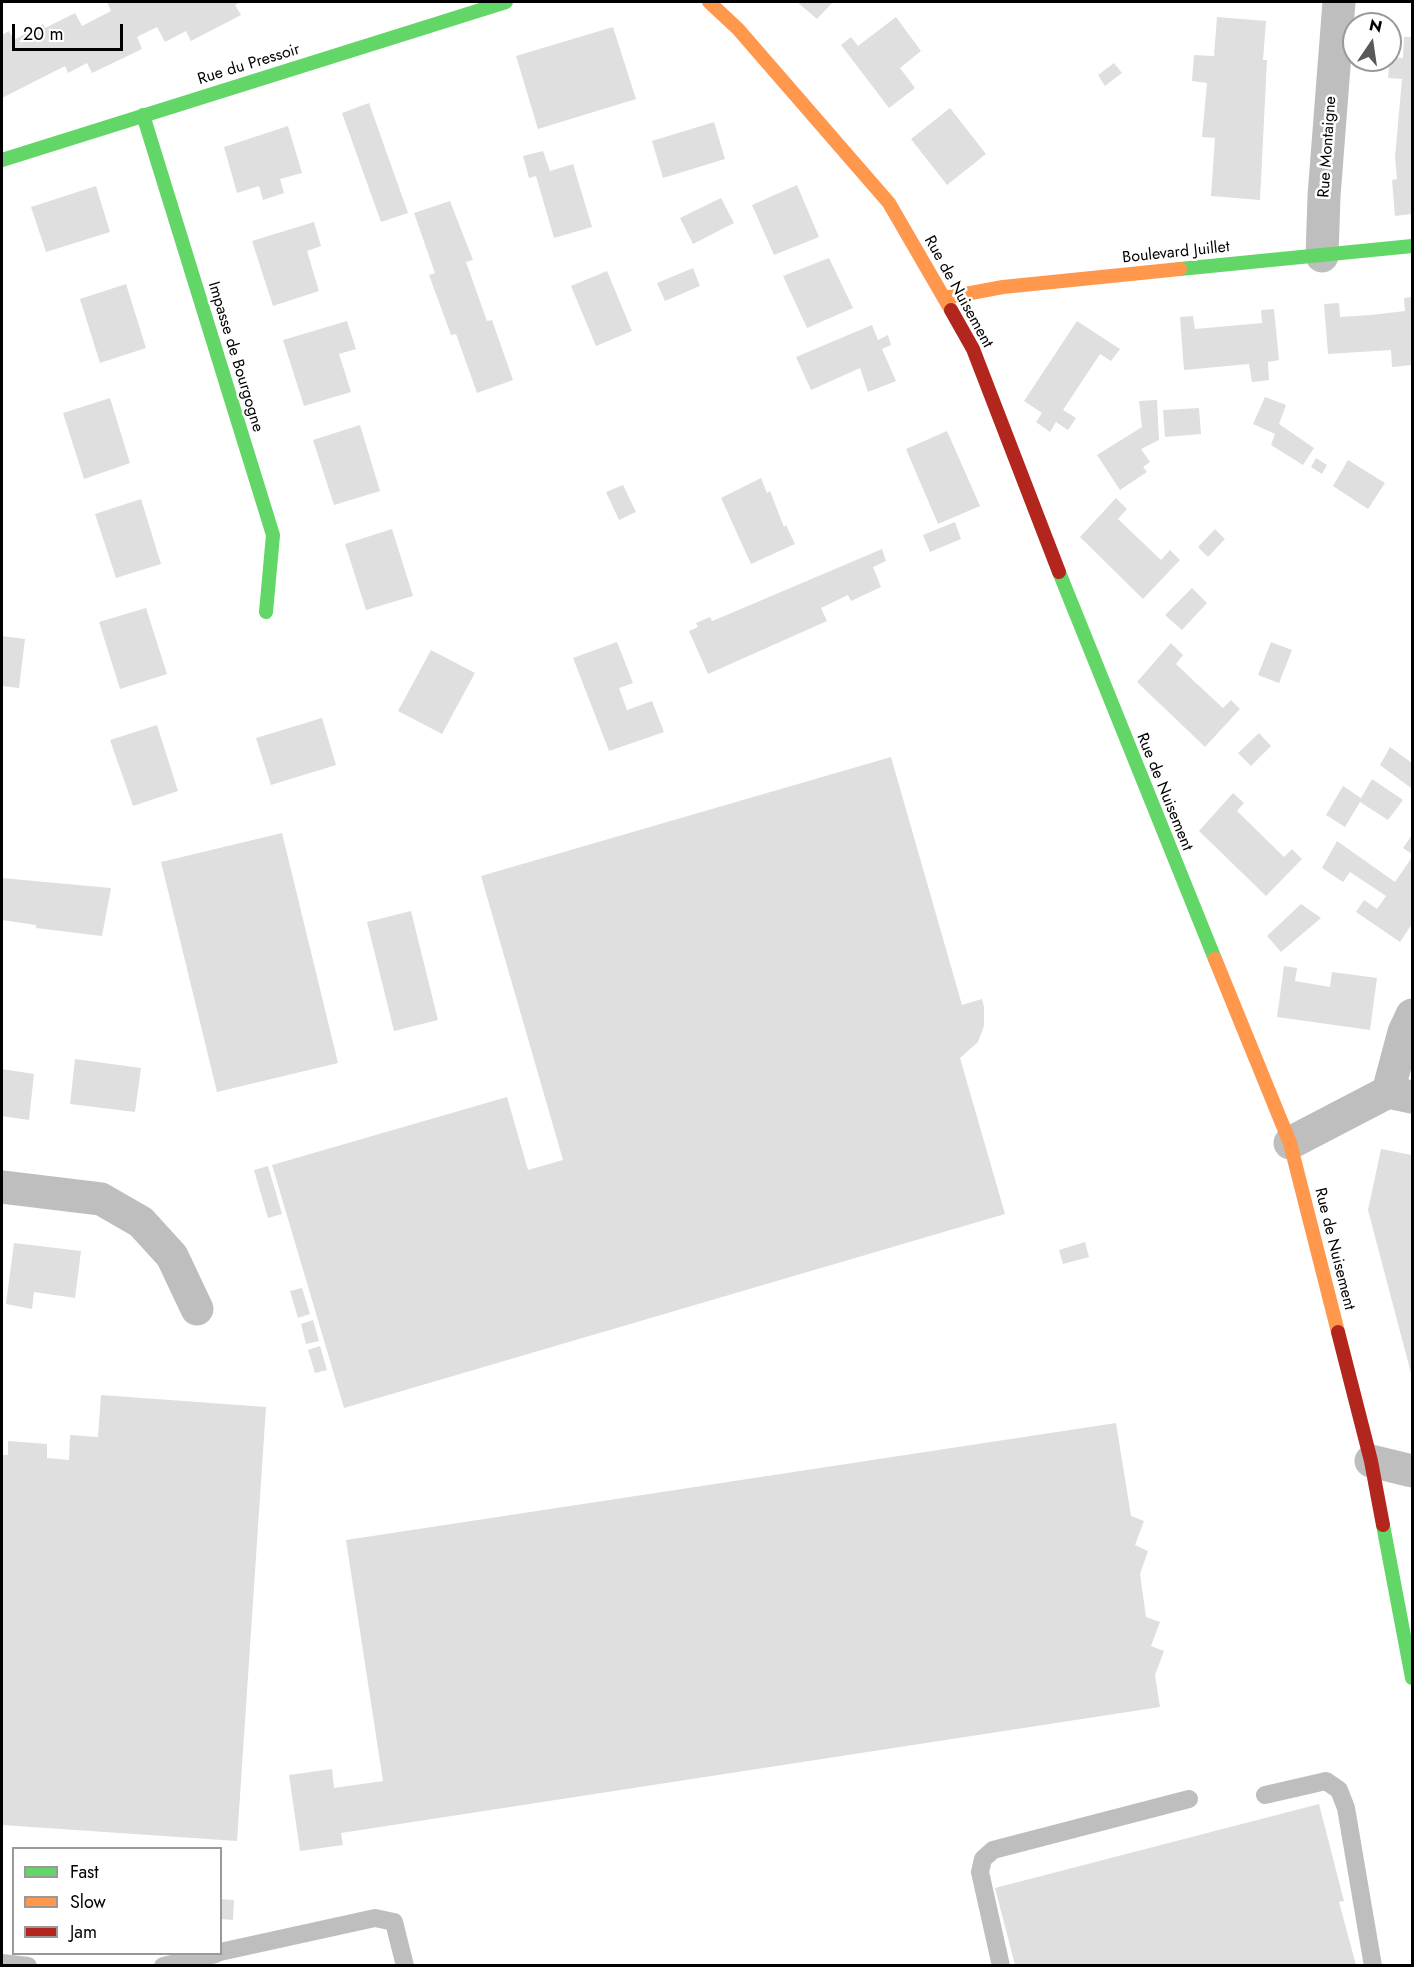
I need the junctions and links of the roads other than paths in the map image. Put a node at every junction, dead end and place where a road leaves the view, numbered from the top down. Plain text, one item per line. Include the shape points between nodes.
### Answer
1 (507, 2) edge
2 (710, 2) edge
3 (1339, 2) edge
4 (143, 115) junction
5 (2, 160) edge
6 (1413, 246) edge
7 (1322, 256) junction
8 (944, 298) junction
9 (266, 612) dead end
10 (1413, 1016) edge
11 (1400, 1094) edge
12 (1290, 1143) junction
13 (2, 1188) edge
14 (197, 1309) dead end
15 (1371, 1461) junction
16 (1413, 1471) edge
17 (1413, 1678) edge
18 (1265, 1795) dead end
19 (1189, 1800) dead end
20 (222, 1952) edge
21 (207, 1955) edge
22 (2, 1963) edge
23 (28, 1965) edge
24 (163, 1965) edge
25 (405, 1965) edge
26 (1001, 1965) edge
27 (1373, 1965) edge

1 - 4 street, Rue du Pressoir
2 - 8 street, Rue de Nuisement via 889,203
3 - 7 street, Rue Montaigne
4 - 5 street, Rue du Pressoir
4 - 9 street, Impasse de Bourgogne via 273,535
6 - 7 street, Boulevard Juillet
7 - 8 street, Boulevard Juillet via 1004,287
8 - 12 street, Rue de Nuisement via 973,349 1096,669
10 - 11 street via 1404,1032
11 - 12 street
12 - 15 street, Rue de Nuisement
13 - 14 street via 101,1199 141,1222 172,1256
15 - 16 street
15 - 17 street, Rue de Nuisement
18 - 27 lane via 1326,1781 1339,1790 1346,1808
19 - 26 lane via 993,1850 983,1859 980,1872
20 - 25 lane via 375,1918 394,1922
21 - 24 lane
22 - 23 lane

